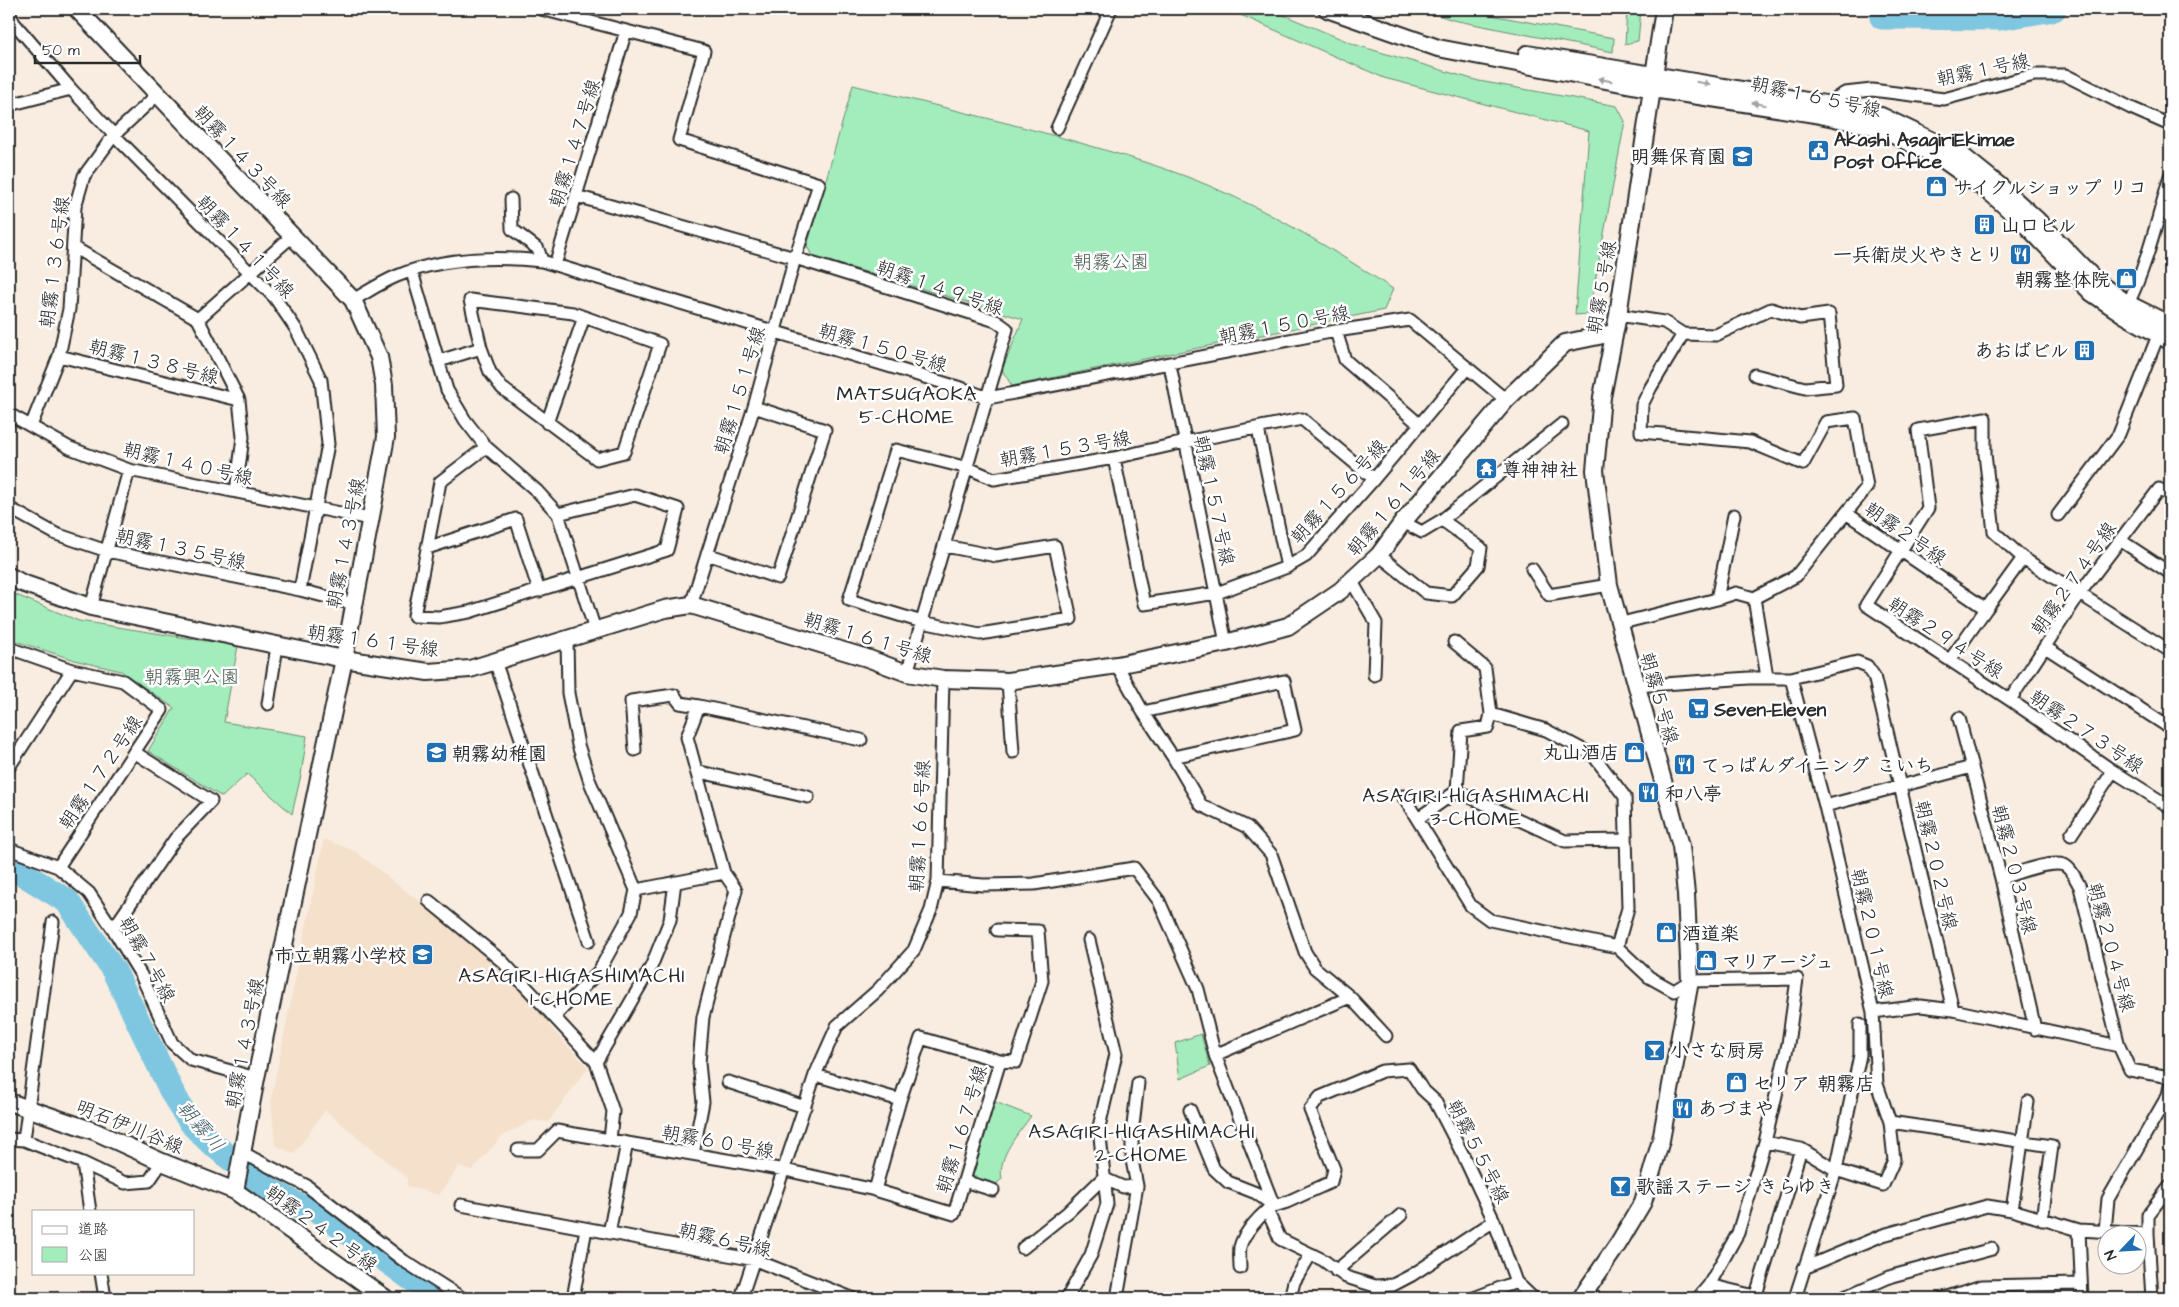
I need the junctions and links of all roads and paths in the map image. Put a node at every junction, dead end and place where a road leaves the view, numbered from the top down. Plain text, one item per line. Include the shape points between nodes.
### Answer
1 (541, 9) edge
2 (1111, 9) edge
3 (1327, 9) edge
4 (1350, 9) edge
5 (1664, 9) edge
6 (81, 10) edge
7 (9, 12) edge
8 (11, 24) edge
9 (626, 31) junction
10 (1654, 82) junction
11 (71, 89) junction
12 (157, 94) junction
13 (1825, 104) junction
14 (9, 105) edge
15 (2170, 125) edge
16 (1058, 128) dead end
17 (114, 135) junction
18 (2170, 176) edge
19 (576, 196) junction
20 (511, 199) dead end
21 (292, 237) junction
22 (73, 247) junction
23 (795, 258) junction
24 (542, 261) junction
25 (555, 265) junction
26 (412, 272) junction
27 (250, 273) junction
28 (353, 300) junction
29 (2125, 309) junction
30 (1618, 315) junction
31 (584, 316) junction
32 (198, 320) junction
33 (1336, 331) junction
34 (2166, 331) edge
35 (775, 333) junction
36 (1613, 333) junction
37 (1683, 334) junction
38 (481, 348) junction
39 (60, 356) junction
40 (438, 361) junction
41 (1170, 365) junction
42 (1467, 368) junction
43 (1756, 375) dead end
44 (988, 398) junction
45 (239, 400) junction
46 (1506, 400) junction
47 (754, 407) junction
48 (9, 414) edge
49 (547, 423) junction
50 (1419, 424) junction
51 (1562, 424) dead end
52 (31, 426) junction
53 (1258, 429) junction
54 (1185, 442) junction
55 (486, 447) junction
56 (1114, 458) junction
57 (968, 468) junction
58 (129, 470) junction
59 (1374, 480) junction
60 (236, 492) junction
61 (2170, 496) edge
62 (9, 508) edge
63 (317, 508) junction
64 (1846, 513) junction
65 (558, 514) junction
66 (1734, 515) dead end
67 (2058, 515) dead end
68 (370, 519) junction
69 (1442, 520) junction
70 (1403, 522) junction
71 (2120, 540) junction
72 (945, 546) junction
73 (427, 548) junction
74 (107, 551) junction
75 (1900, 551) junction
76 (707, 554) junction
77 (1379, 555) junction
78 (2023, 558) junction
79 (1287, 567) junction
80 (1532, 569) dead end
81 (2170, 573) edge
82 (9, 576) edge
83 (579, 578) junction
84 (1351, 580) junction
85 (1609, 585) junction
86 (300, 590) junction
87 (539, 591) junction
88 (1217, 593) junction
89 (2080, 593) junction
90 (1754, 598) junction
91 (1717, 599) junction
92 (354, 604) junction
93 (691, 605) junction
94 (91, 607) junction
95 (1986, 609) junction
96 (922, 622) junction
97 (1618, 624) junction
98 (595, 630) junction
99 (567, 638) junction
100 (1226, 642) junction
101 (1454, 642) dead end
102 (277, 646) junction
103 (2045, 647) junction
104 (9, 648) edge
105 (2170, 651) edge
106 (344, 659) junction
107 (1950, 660) junction
108 (495, 661) junction
109 (1117, 665) junction
110 (72, 670) junction
111 (907, 673) junction
112 (1374, 675) dead end
113 (1767, 677) junction
114 (1791, 678) junction
115 (943, 679) junction
116 (1008, 681) junction
117 (1636, 686) junction
118 (2010, 700) junction
119 (268, 704) dead end
120 (699, 706) junction
121 (1142, 712) junction
122 (1491, 714) junction
123 (1959, 718) dead end
124 (2170, 728) edge
125 (861, 740) dead end
126 (635, 750) dead end
127 (134, 752) junction
128 (1013, 752) dead end
129 (1173, 756) junction
130 (9, 767) edge
131 (1972, 767) junction
132 (696, 771) junction
133 (2113, 771) junction
134 (1900, 787) junction
135 (1458, 792) junction
136 (1403, 796) dead end
137 (808, 797) dead end
138 (1825, 806) junction
139 (2170, 807) edge
140 (1417, 819) junction
141 (2071, 835) dead end
142 (1626, 840) junction
143 (9, 849) edge
144 (58, 867) junction
145 (724, 873) junction
146 (2001, 878) junction
147 (938, 881) junction
148 (676, 882) junction
149 (636, 890) junction
150 (428, 901) dead end
151 (53, 922) dead end
152 (113, 929) junction
153 (997, 930) dead end
154 (1089, 940) dead end
155 (588, 941) dead end
156 (1616, 947) junction
157 (1690, 982) junction
158 (1350, 997) junction
159 (1953, 1010) junction
160 (1873, 1012) junction
161 (554, 1017) junction
162 (1860, 1024) dead end
163 (2035, 1029) junction
164 (1386, 1036) dead end
165 (2119, 1046) junction
166 (1215, 1056) junction
167 (1000, 1061) junction
168 (596, 1062) junction
169 (815, 1075) junction
170 (2170, 1076) edge
171 (256, 1078) junction
172 (728, 1082) dead end
173 (1138, 1083) dead end
174 (2170, 1086) edge
175 (900, 1100) junction
176 (9, 1102) edge
177 (2028, 1102) dead end
178 (805, 1106) junction
179 (27, 1108) junction
180 (1190, 1110) dead end
181 (1890, 1122) junction
182 (9, 1139) edge
183 (24, 1140) junction
184 (610, 1140) junction
185 (2022, 1141) junction
186 (1765, 1142) junction
187 (627, 1143) junction
188 (1801, 1149) junction
189 (518, 1150) dead end
190 (693, 1154) junction
191 (242, 1156) junction
192 (162, 1162) junction
193 (83, 1163) junction
194 (785, 1170) junction
195 (1836, 1170) junction
196 (1104, 1178) junction
197 (964, 1181) junction
198 (1137, 1186) junction
199 (2170, 1186) edge
200 (875, 1190) junction
201 (992, 1190) dead end
202 (235, 1191) junction
203 (461, 1205) dead end
204 (1270, 1208) junction
205 (90, 1210) edge
206 (2012, 1210) junction
207 (1402, 1215) dead end
208 (2042, 1220) junction
209 (1494, 1221) junction
210 (2106, 1224) edge
211 (586, 1229) junction
212 (2079, 1230) junction
213 (2096, 1231) edge
214 (609, 1233) junction
215 (2148, 1234) joint
216 (1023, 1248) dead end
217 (1992, 1249) dead end
218 (1311, 1254) junction
219 (755, 1260) junction
220 (1240, 1268) dead end
221 (1804, 1268) junction
222 (1336, 1271) junction
223 (101, 1274) edge
224 (1516, 1282) junction
225 (2081, 1284) junction
226 (1709, 1285) junction
227 (105, 1298) edge
228 (386, 1298) edge
229 (462, 1298) edge
230 (573, 1298) edge
231 (741, 1298) edge
232 (852, 1298) edge
233 (1067, 1298) edge
234 (1117, 1298) edge
235 (1290, 1298) edge
236 (1474, 1298) edge
237 (1533, 1298) edge
238 (1581, 1298) edge
239 (1698, 1298) edge
240 (1757, 1298) edge
241 (1794, 1298) edge
242 (1842, 1298) edge
243 (1944, 1298) edge
244 (2082, 1298) edge
245 (2152, 1298) edge

1 - 9 street
2 - 16 street
10 -> 3 street via 1438,48
4 - 10 street via 1440,40
5 - 10 street, 朝霧５号線
6 - 12 street, 朝霧１４３号線
7 - 8 street, 朝霧１４１号線
8 - 11 street, 朝霧１４１号線
9 - 19 street, 朝霧１４７号線
9 - 23 street, 朝霧１５１号線 via 704,51 679,140 819,184
10 -> 13 street, 朝霧１６５号線
29 -> 10 street, 朝霧１６５号線 via 2092,293 1993,195 1941,158 1877,127
10 - 30 street, 朝霧５号線
11 - 14 street
11 - 17 street, 朝霧１４１号線
12 - 17 street, 朝霧１３６号線
12 - 21 street, 朝霧１４３号線
13 - 15 street, 朝霧１号線 via 1845,93 1872,90 1944,99 2034,75 2065,75
13 - 29 street, 朝霧１６５号線 via 1881,116 1960,154 2037,220
17 - 22 street, 朝霧１３６号線 via 84,176 75,207
17 - 27 street, 朝霧１４１号線
18 - 29 street via 2154,233
19 - 23 street, 朝霧１４９号線
19 - 25 street, 朝霧１４７号線
20 - 24 street via 512,229 538,249
21 - 27 street
21 - 28 street, 朝霧１４３号線
22 - 32 street
22 - 39 street, 朝霧１３６号線 via 69,309
23 - 35 street, 朝霧１５１号線
23 - 44 street, 朝霧１４９号線 via 996,320 1007,329
24 - 25 street, 朝霧１５０号線
24 - 26 street, 朝霧１５０号線 via 494,257 445,262
25 - 35 street, 朝霧１５０号線
26 - 28 street, 朝霧１５０号線 via 397,276
26 - 40 street
27 - 32 street
27 - 63 street, 朝霧１４１号線 via 275,298 296,329 321,380 328,444
28 - 68 street, 朝霧１４３号線 via 379,357 384,385 386,437
29 - 34 street, 朝霧１６５号線
30 - 36 street, 朝霧５号線
30 - 37 street via 1664,322
31 - 38 street via 470,300
31 - 49 street
31 - 49 street via 660,344 624,452 597,459
32 - 45 street
33 - 41 street, 朝霧１５０号線
33 - 42 street, 朝霧１５０号線 via 1410,320
33 - 50 street via 1345,360
34 - 67 street via 2119,434
35 - 44 street, 朝霧１５０号線
35 - 47 street, 朝霧１５１号線
36 - 46 street, 朝霧１６１号線 via 1565,343
36 - 85 street, 朝霧５号線 via 1602,397 1595,470
37 - 43 street via 1716,335 1772,310 1800,318 1829,314 1836,385 1805,388
37 - 64 street, 朝霧２号線 via 1642,405 1641,432 1750,442 1803,464 1826,422 1856,418 1867,486
38 - 40 street
38 - 49 street via 490,372 502,388
39 - 45 street, 朝霧１３８号線
39 - 52 street, 朝霧１３６号線
40 - 55 street via 447,390
41 - 44 street, 朝霧１５０号線
41 - 54 street, 朝霧１５７号線
42 - 46 street, 朝霧１５０号線
42 - 50 street, 朝霧１５６号線
44 - 57 street, 朝霧１４９号線
45 - 60 street via 243,438
46 - 70 street, 朝霧１６１号線
47 - 76 street, 朝霧１５１号線
47 - 76 street via 825,430 778,578
48 - 52 street, 朝霧１４０号線
50 - 59 street, 朝霧１５６号線
51 - 69 street
52 - 58 street, 朝霧１４０号線 via 70,448
53 - 54 street, 朝霧１５３号線
53 - 59 street, 朝霧１５３号線 via 1302,419
53 - 79 street
54 - 56 street, 朝霧１５３号線
54 - 88 street, 朝霧１５７号線
55 - 65 street via 537,491
55 - 73 street via 440,482
56 - 57 street, 朝霧１５３号線 via 994,479
56 - 88 street, 朝霧１５６号線 via 1144,604
57 - 72 street, 朝霧１４９号線
57 - 96 street, 朝霧１５３号線 via 896,450 849,600
58 - 60 street, 朝霧１４０号線
58 - 74 street
59 - 79 street, 朝霧１５６号線 via 1306,556
60 - 63 street, 朝霧１４０号線
61 - 71 street, 朝霧２７４号線 via 2159,489
62 - 74 street, 朝霧１３５号線 via 56,534
63 - 68 street, 朝霧１４０号線
63 - 86 street, 朝霧１４１号線
64 - 75 street, 朝霧２号線
64 - 90 street via 1796,576
65 - 83 street
65 - 83 street via 635,495 678,510 667,550
66 - 91 street
68 - 92 street, 朝霧１４３号線
69 - 70 street via 1422,532
69 - 77 street via 1481,548 1478,566 1452,596 1426,593
70 - 77 street, 朝霧１６１号線
71 - 81 street
71 - 89 street, 朝霧２７４号線
72 - 96 street, 朝霧１４９号線
72 - 96 street via 996,556 1055,546 1071,619 980,634
73 - 87 street via 516,519
73 - 87 street via 414,616 439,617 469,612
74 - 86 street, 朝霧１３５号線
74 - 94 street
75 - 78 street via 1928,508 1918,430 1985,418 1985,454 1994,532
75 - 95 street, 朝霧２号線
75 - 107 street, 朝霧２９４号線 via 1866,605
76 - 93 street, 朝霧１５１号線
77 - 84 street, 朝霧１６１号線
78 - 89 street
78 - 95 street
79 - 88 street, 朝霧１５６号線
80 - 85 street via 1549,595
82 - 94 street, 朝霧１６１号線
83 - 87 street
83 - 98 street
84 - 100 street, 朝霧１６１号線 via 1288,626
84 - 112 street via 1376,623
85 - 97 street, 朝霧５号線
86 - 92 street, 朝霧１３５号線
88 - 100 street, 朝霧１５７号線
89 - 103 street, 朝霧２７４号線
89 - 105 street
90 - 91 street via 1736,593
90 - 113 street
91 - 97 street
92 - 106 street, 朝霧１４３号線
93 - 98 street, 朝霧１６１号線 via 665,609
93 - 111 street, 朝霧１６１号線
94 - 102 street, 朝霧１６１号線
95 - 107 street
96 - 111 street, 朝霧１４９号線
97 - 117 street, 朝霧５号線
98 - 99 street, 朝霧１６１号線
99 - 108 street, 朝霧１６１号線
99 - 149 street via 568,693 578,745 590,782
100 - 109 street, 朝霧１６１号線
101 - 122 street via 1485,668
102 - 106 street, 朝霧１６１号線
102 - 119 street
103 - 118 street, 朝霧２７４号線
103 - 124 street
104 - 110 street, 朝霧１７２号線
106 - 108 street, 朝霧１６１号線 via 428,672 470,669
106 - 171 street, 朝霧１４３号線
107 - 118 street, 朝霧２９４号線
108 - 155 street
109 - 116 street, 朝霧１６１号線
109 - 121 street
110 - 127 street, 朝霧１７２号線 via 123,681 162,710
110 - 130 street
111 - 115 street, 朝霧１６１号線
113 - 114 street, 朝霧２０２号線
113 - 117 street, 朝霧２０２号線
114 - 134 street, 朝霧２０２号線 via 1857,662 1867,666 1874,676
114 - 138 street, 朝霧２０１号線
115 - 116 street, 朝霧１６１号線
115 - 147 street, 朝霧１６６号線
116 - 128 street
117 - 157 street, 朝霧５号線 via 1681,846
118 - 133 street, 朝霧２７３号線
120 - 125 street
120 - 126 street via 680,702 674,695 631,701
120 - 132 street via 687,737
121 - 129 street
121 - 129 street via 1284,681 1295,730
122 - 135 street via 1488,727 1461,731
122 - 142 street via 1546,730 1593,755 1625,797
123 - 131 street, 朝霧２０３号線
127 - 144 street, 朝霧１７２号線
127 - 152 street via 210,801 175,839
129 - 158 street via 1201,805 1248,827 1271,854 1305,952 1315,968
131 - 134 street
131 - 146 street, 朝霧２０３号線
132 - 137 street
132 - 145 street
133 - 139 street, 朝霧２７３号線
133 - 141 street
134 - 138 street
134 - 159 street, 朝霧２０２号線
135 - 140 street
135 - 142 street via 1565,841
136 - 140 street
138 - 160 street, 朝霧２０１号線
140 - 156 street via 1471,906 1490,920
142 - 156 street via 1628,908
143 - 144 street, 朝霧７号線
144 - 152 street, 朝霧７号線 via 89,893
145 - 148 street
145 - 190 street via 736,890 703,1017 699,1063 703,1102
146 - 163 street, 朝霧２０３号線
146 - 165 street, 朝霧２０４号線 via 2049,864 2063,865 2073,873 2080,887
147 - 166 street via 983,885 1034,884 1134,868 1159,901 1198,989
147 - 169 street, 朝霧１６６号線 via 931,910 914,950 878,990 838,1026
148 - 149 street
148 - 168 street via 670,920 651,967
149 - 161 street via 631,913 599,971
150 - 161 street via 503,962
151 - 179 street
152 - 171 street, 朝霧７号線 via 141,975 172,1043 191,1060
153 - 167 street via 1038,931 1042,981 1016,1062
154 - 196 street via 1116,1054 1099,1127
156 - 157 street via 1649,977 1674,991
157 - 186 street via 1797,979 1788,1044
157 - 238 street, 朝霧５号線 via 1661,1140 1643,1202
158 - 164 street
158 - 166 street
159 - 160 street, 朝霧２０１号線 via 1921,1006
159 - 163 street, 朝霧２０１号線
160 - 181 street via 1878,1084
161 - 168 street
162 - 195 street via 1860,1054
163 - 165 street, 朝霧２０１号線
165 - 170 street, 朝霧２０４号線 via 2130,1070
166 - 204 street
167 - 175 street, 朝霧１６７号線 via 921,1038
167 - 197 street, 朝霧１６７号線
168 - 184 street via 613,1110
169 - 175 street
169 - 178 street, 朝霧１６６号線
171 - 191 street, 朝霧１４３号線
172 - 178 street
173 - 198 street via 1132,1134
174 - 210 street via 2168,1095 2108,1199
175 - 200 street, 朝霧１６７号線
176 - 179 street, 明石伊川谷線
177 - 185 street
178 - 194 street, 朝霧１６６号線
179 - 183 street
179 - 192 street, 明石伊川谷線 via 94,1131
180 - 204 street via 1214,1169 1228,1182 1256,1193
181 - 185 street
181 - 195 street via 1894,1160 1883,1185
182 - 183 street
183 - 193 street
184 - 187 street, 朝霧６０号線
184 - 189 street, 朝霧６０号線 via 557,1131 538,1150
185 - 206 street
185 - 208 street via 2052,1146
186 - 188 street
186 - 226 street via 1738,1233
187 - 190 street, 朝霧６０号線
187 - 214 street
188 - 195 street
188 - 240 street
190 - 194 street, 朝霧６０号線
191 - 202 street, 朝霧１４３号線
191 - 229 street via 307,1186 404,1262
192 - 193 street via 149,1181 125,1183
192 - 202 street, 明石伊川谷線
193 - 205 street
194 - 200 street, 朝霧１６７号線
194 - 219 street, 朝霧６０号線
195 - 221 street
196 - 198 street via 1123,1187
196 - 216 street
196 - 233 street via 1107,1204 1092,1255
197 - 200 street, 朝霧１６７号線 via 954,1214
197 - 201 street
198 - 234 street
199 - 215 street via 2148,1215
202 - 228 street, 朝霧２４２号線
203 - 211 street, 朝霧６号線
204 - 209 street, 朝霧５５号線 via 1331,1182 1334,1169 1310,1110 1320,1097 1382,1071 1409,1069 1435,1101
204 - 218 street via 1280,1240
204 - 220 street via 1255,1222 1240,1246
206 - 208 street
206 - 221 street via 1987,1206 1883,1235
207 - 222 street
208 - 212 street
209 - 222 street via 1393,1285 1375,1286
209 - 224 street, 朝霧５５号線
211 - 214 street, 朝霧６号線
211 - 230 street
212 - 213 street
212 - 225 street
214 - 219 street, 朝霧６号線
215 - 245 street
217 - 242 street via 1892,1276
218 - 222 street
218 - 235 street via 1294,1282
219 - 231 street, 朝霧６０号線
219 - 232 street, 朝霧６号線
221 - 241 street
223 - 227 street
224 - 236 street
224 - 237 street, 朝霧５５号線
225 - 243 street via 1982,1286
225 - 244 street
226 - 239 street
226 - 240 street

